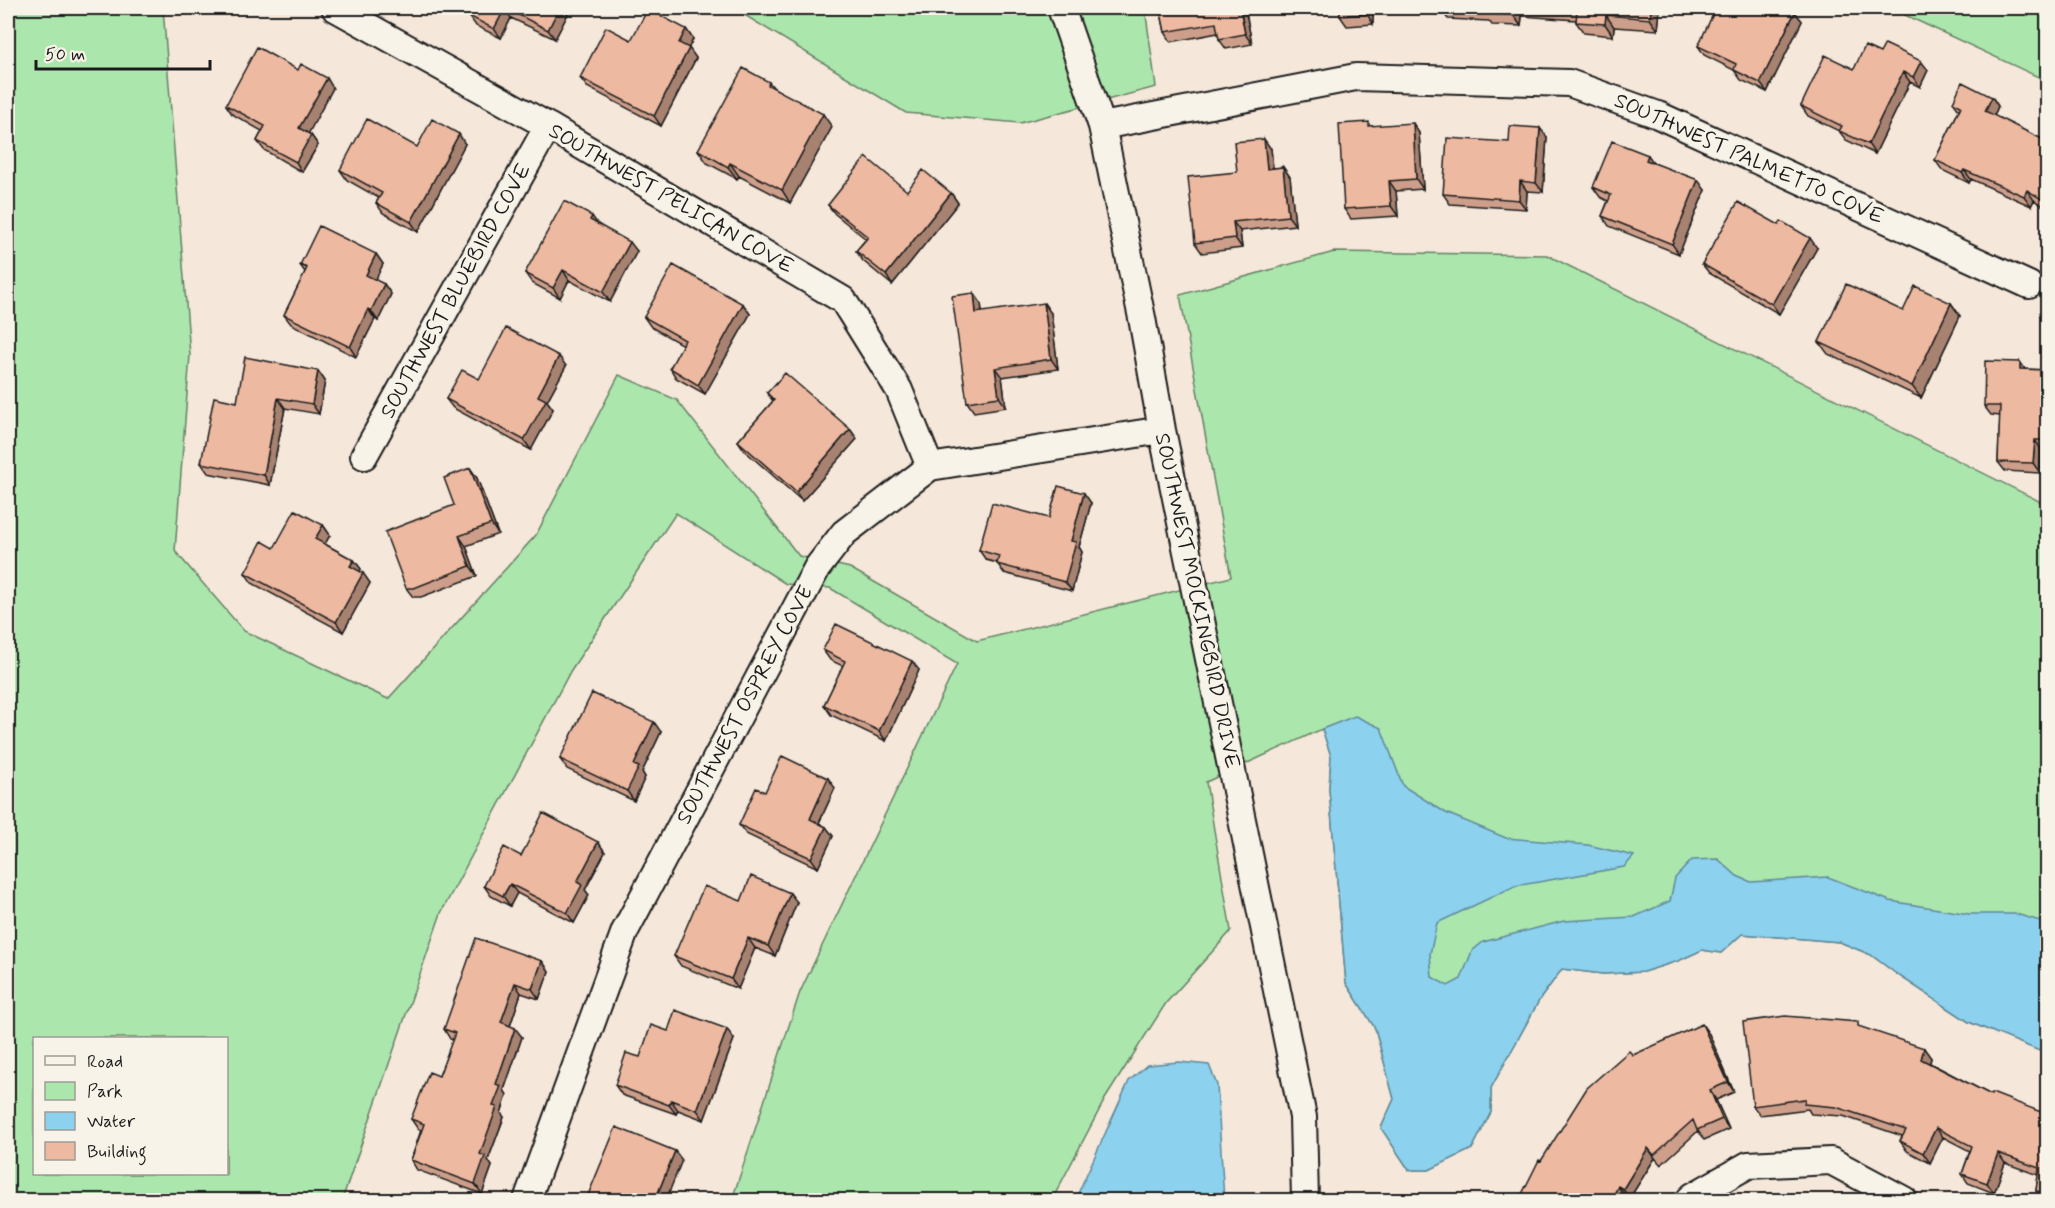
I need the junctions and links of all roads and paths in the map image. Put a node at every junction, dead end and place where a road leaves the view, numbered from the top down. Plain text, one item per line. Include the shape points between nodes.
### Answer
1 (335, 8) edge
2 (1061, 8) edge
3 (548, 126) junction
4 (1102, 126) junction
5 (2029, 285) dead end
6 (1162, 429) junction
7 (364, 456) dead end
8 (930, 467) junction
9 (527, 1200) edge
10 (1305, 1200) edge
11 (1689, 1200) edge
12 (1904, 1200) edge

1 - 3 street, SOUTHWEST PELICAN COVE
2 - 4 street, SOUTHWEST MOCKINGBIRD DRIVE
3 - 7 street, SOUTHWEST BLUEBIRD COVE
3 - 8 street, SOUTHWEST PELICAN COVE via 843,300 899,390
4 - 5 street, SOUTHWEST PALMETTO COVE via 1356,77 1569,83 1658,115
4 - 6 street, SOUTHWEST MOCKINGBIRD DRIVE
6 - 8 street, SOUTHWEST OSPREY COVE
6 - 10 street, SOUTHWEST MOCKINGBIRD DRIVE via 1303,1117
8 - 9 street, SOUTHWEST OSPREY COVE via 844,532 817,568 625,931
11 - 12 street via 1748,1165 1831,1161

